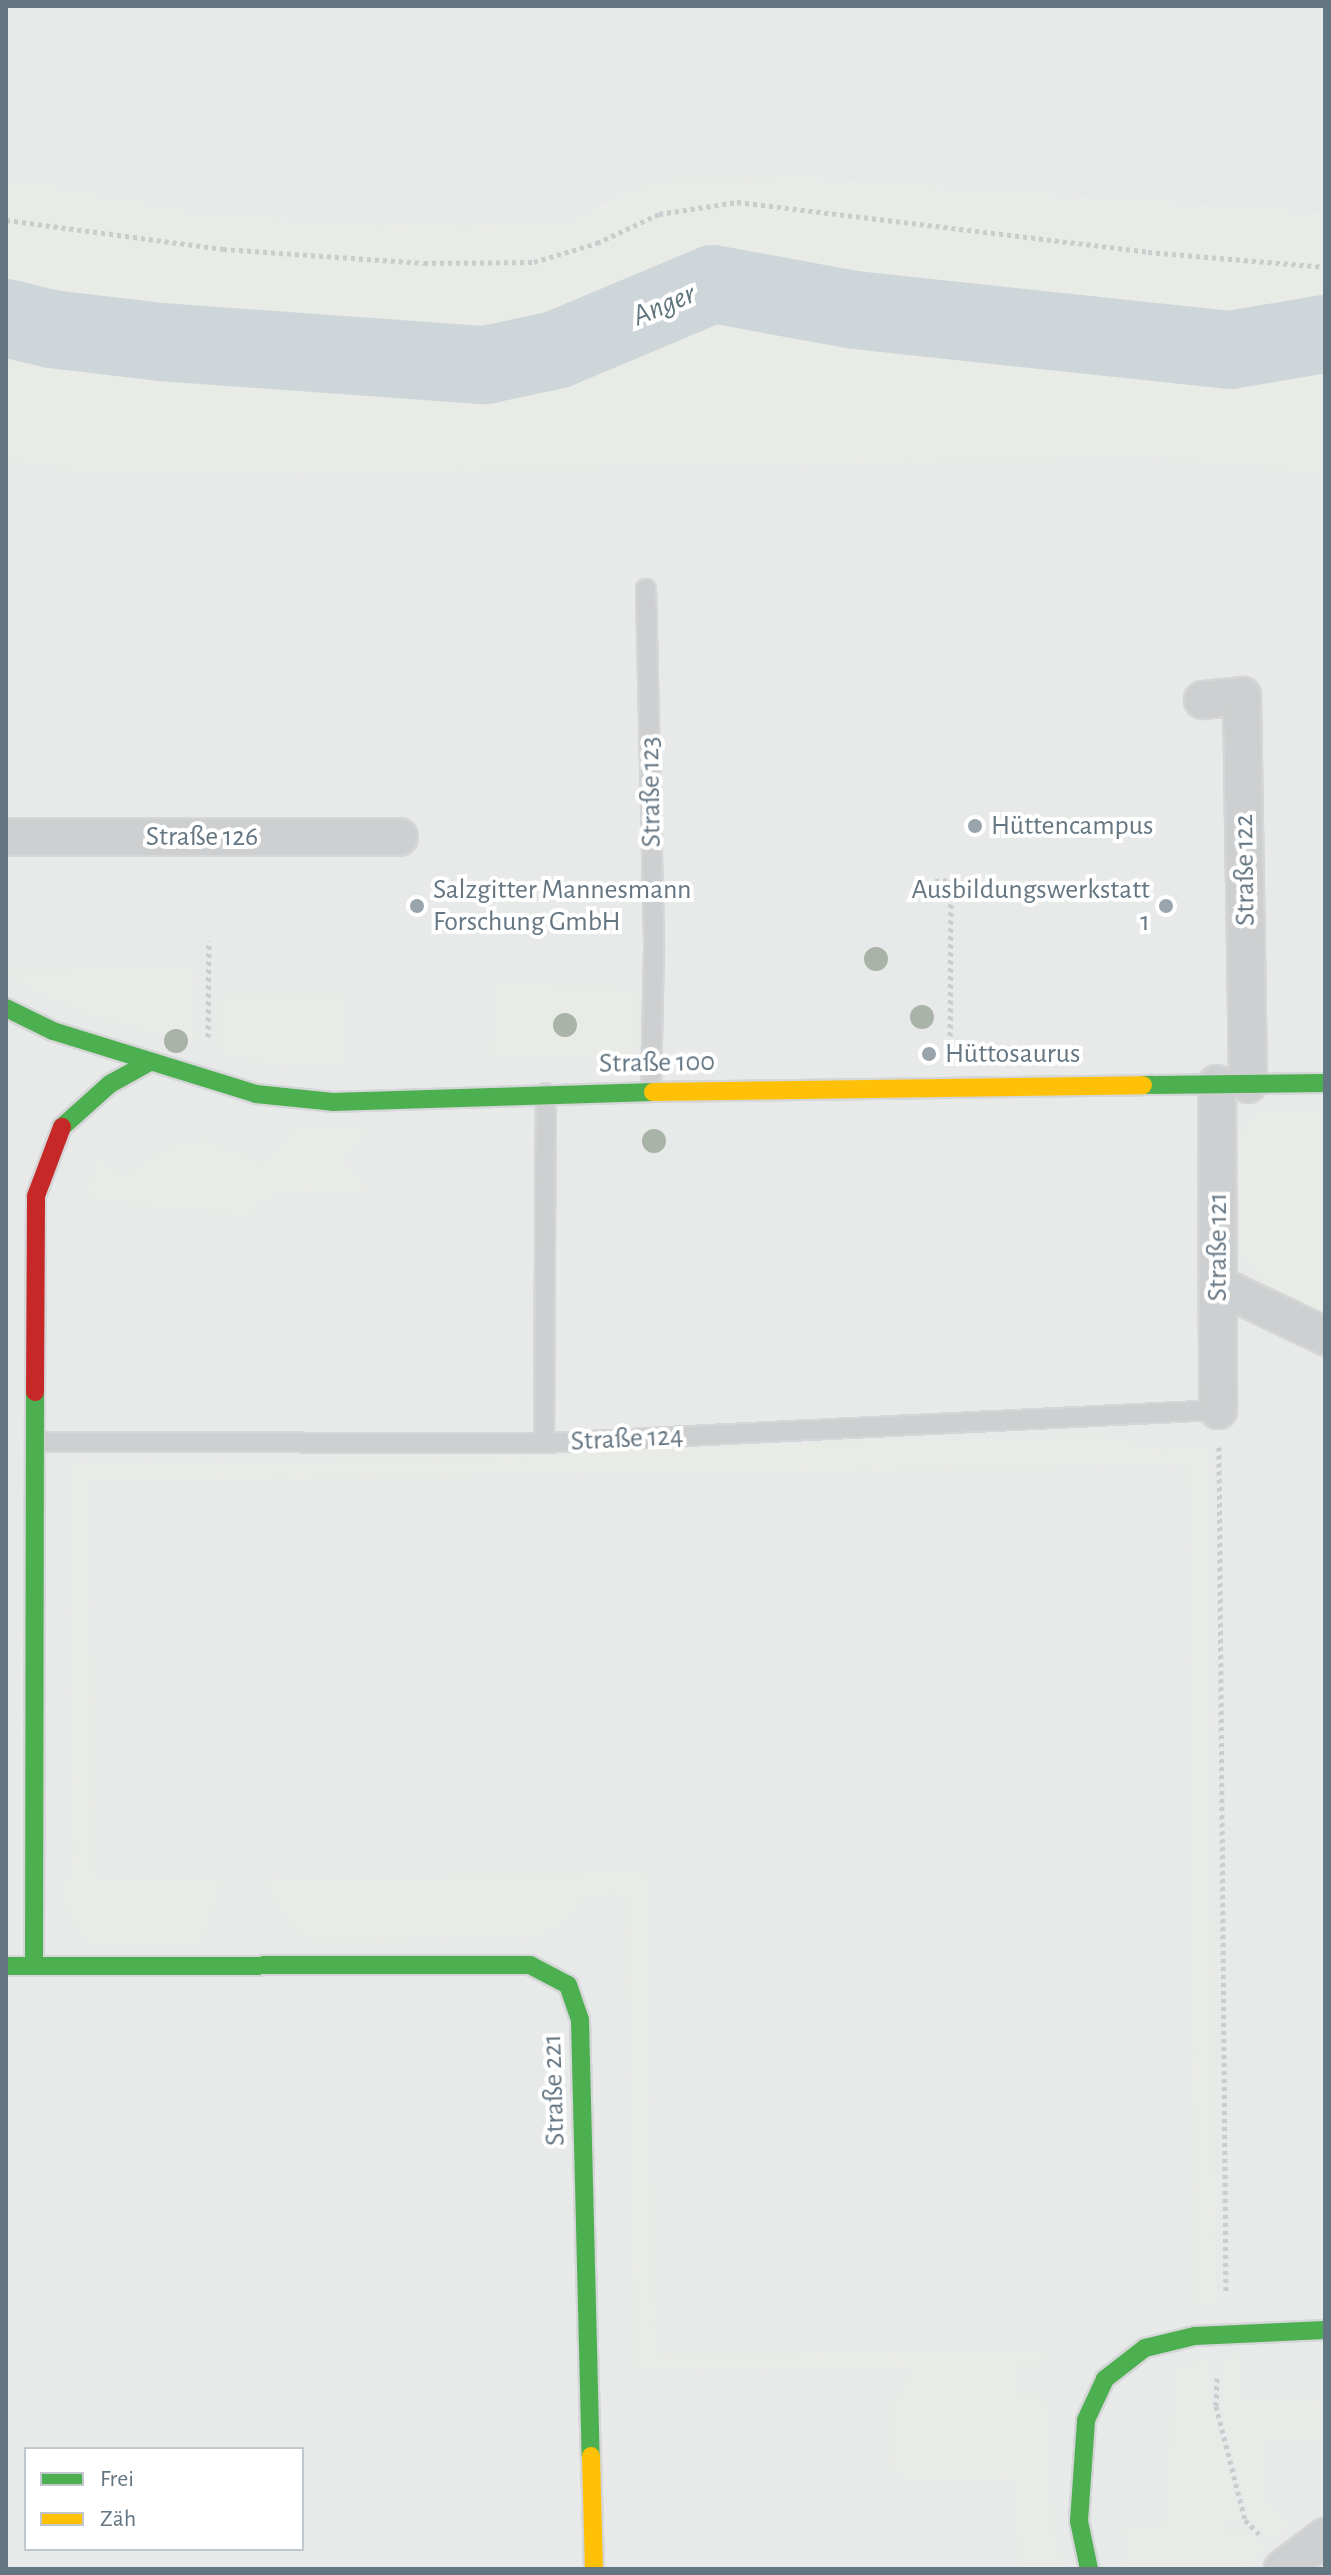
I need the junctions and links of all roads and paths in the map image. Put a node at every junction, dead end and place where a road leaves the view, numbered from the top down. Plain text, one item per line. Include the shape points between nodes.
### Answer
1 (6, 220) edge
2 (1325, 267) edge
3 (646, 589) dead end
4 (1203, 700) dead end
5 (6, 837) edge
6 (399, 837) dead end
7 (935, 881) dead end
8 (209, 941) dead end
9 (6, 1008) edge
10 (950, 1051) dead end
11 (207, 1054) dead end
12 (148, 1063) junction
13 (1325, 1083) edge
14 (1232, 1084) junction
15 (651, 1091) junction
16 (546, 1093) junction
17 (1218, 1285) junction
18 (1325, 1336) edge
19 (1218, 1410) junction
20 (35, 1442) junction
21 (544, 1443) junction
22 (6, 1966) edge
23 (34, 1966) junction
24 (1325, 2330) edge
25 (1226, 2335) junction
26 (1325, 2537) edge
27 (1286, 2566) edge
28 (594, 2569) edge
29 (1089, 2569) edge

1 - 2 path via 223,249 424,263 534,262 597,243 659,214 737,202 1148,252
3 - 15 lane, Straße 123 via 654,948
4 - 14 street, Straße 122 via 1242,696
5 - 6 street, Straße 126
7 - 10 path via 951,880
8 - 11 path
9 - 12 street, Straße 100 via 53,1031
12 - 16 street, Straße 100 via 256,1094 333,1102
12 - 20 street via 85,1102 63,1125 46,1159 36,1196
13 - 14 street, Straße 100
14 - 15 street, Straße 100
14 - 17 street, Straße 121
15 - 16 street, Straße 100
16 - 21 lane
17 - 18 street
17 - 19 street, Straße 121
19 - 21 lane, Straße 124
19 - 25 path
20 - 21 lane, Straße 124
20 - 23 street
22 - 23 street, Straße 221
23 - 28 street, Straße 221 via 530,1965 568,1985 580,2020
24 - 25 street
25 - 27 path via 1218,2360 1216,2406 1245,2520
25 - 29 street via 1145,2348 1105,2379 1086,2420 1079,2521
26 - 27 street

